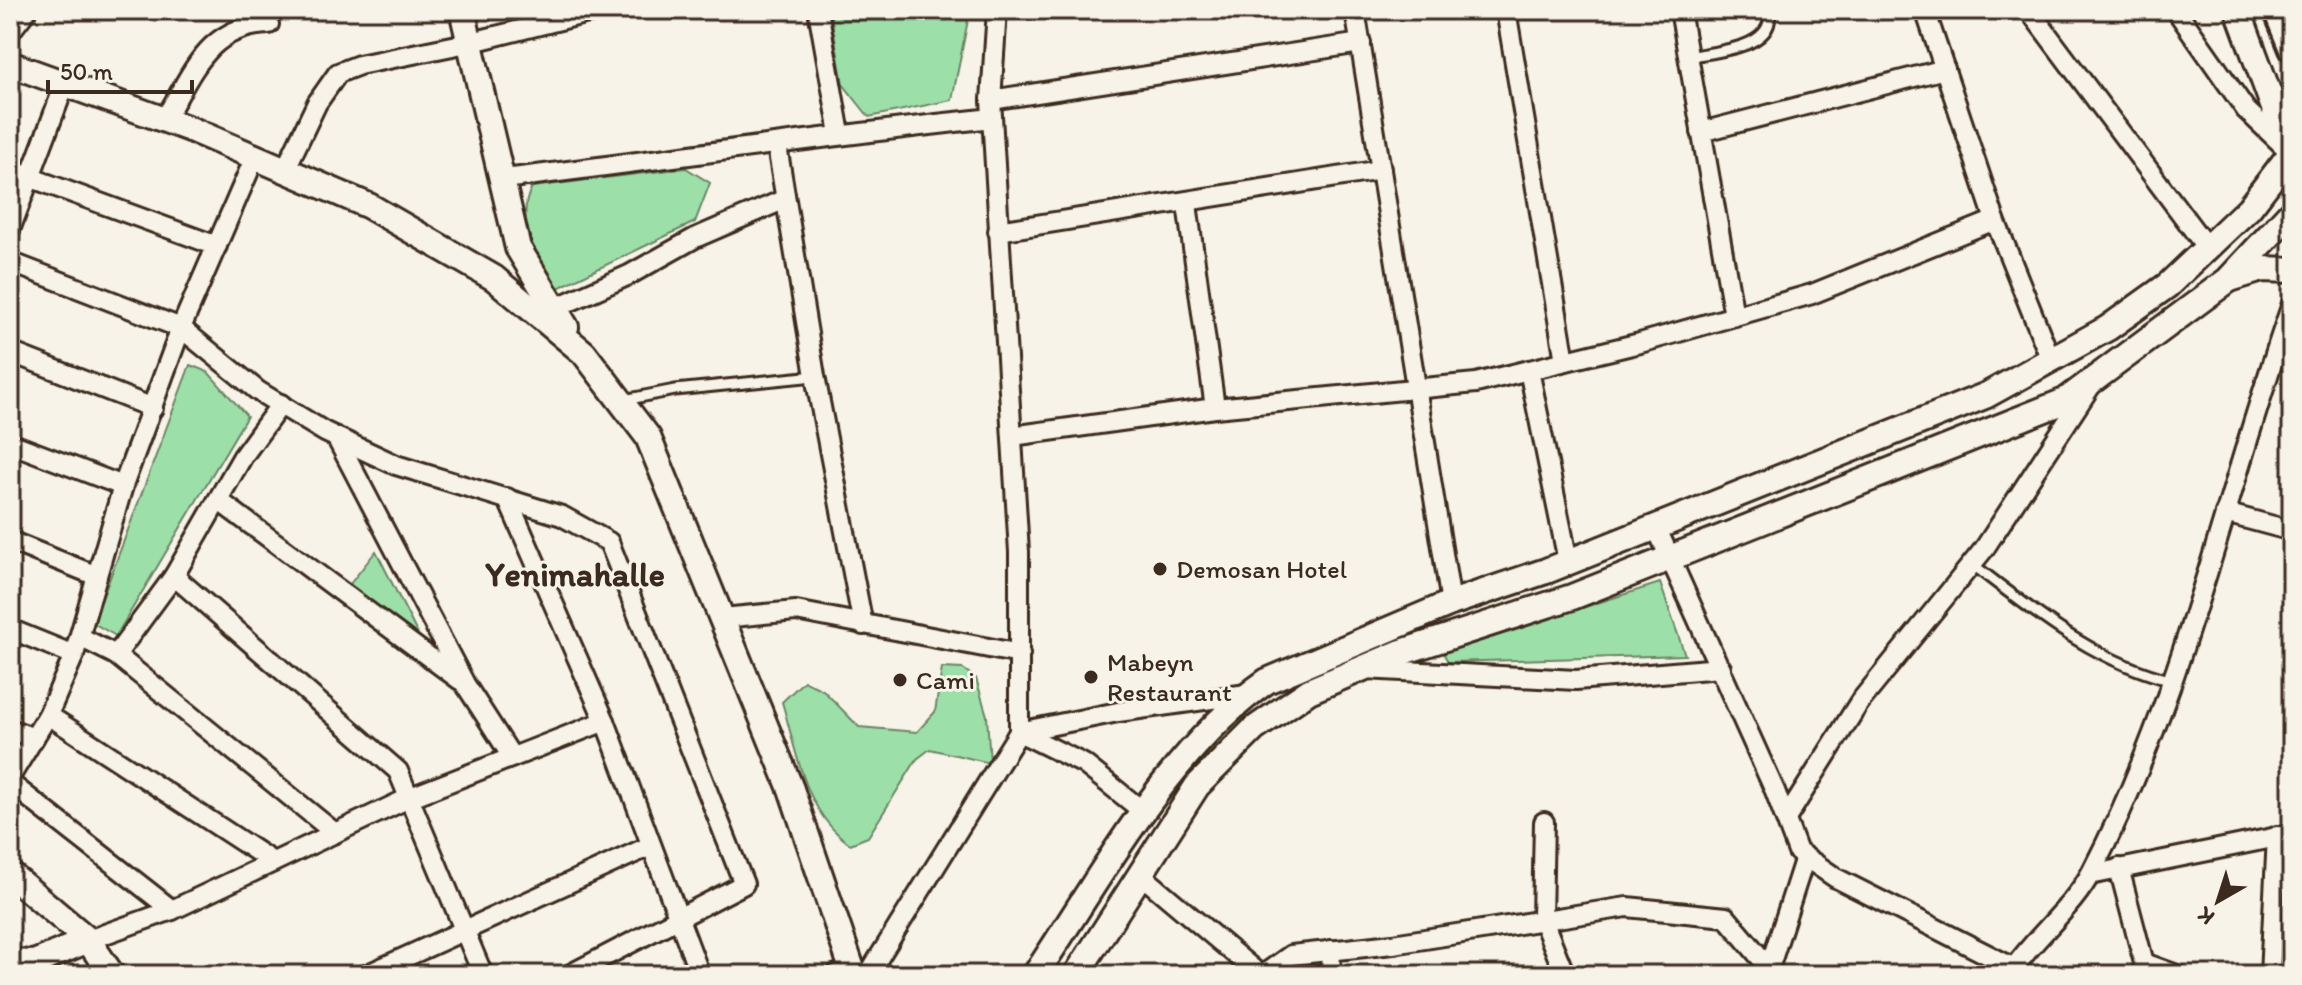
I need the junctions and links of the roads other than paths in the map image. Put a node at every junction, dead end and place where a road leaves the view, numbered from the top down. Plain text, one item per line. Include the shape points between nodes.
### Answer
1 (27, 10) edge
2 (462, 10) edge
3 (600, 10) edge
4 (818, 10) edge
5 (997, 10) edge
6 (1355, 10) edge
7 (1506, 10) edge
8 (1680, 10) edge
9 (1769, 10) edge
10 (1925, 10) edge
11 (2029, 10) edge
12 (2176, 10) edge
13 (2238, 10) edge
14 (2276, 10) edge
15 (269, 24) dead end
16 (10, 32) edge
17 (472, 42) junction
18 (1361, 43) junction
19 (2292, 49) edge
20 (1688, 57) junction
21 (10, 64) edge
22 (1945, 69) junction
23 (65, 84) junction
24 (992, 109) junction
25 (164, 120) junction
26 (1701, 132) junction
27 (840, 134) junction
28 (777, 146) junction
29 (2292, 154) edge
30 (255, 157) junction
31 (10, 170) edge
32 (285, 170) junction
33 (1381, 170) junction
34 (30, 178) junction
35 (504, 179) junction
36 (783, 200) junction
37 (1187, 204) junction
38 (2292, 211) edge
39 (1995, 220) junction
40 (10, 230) edge
41 (998, 231) junction
42 (217, 246) junction
43 (2207, 248) junction
44 (10, 262) edge
45 (2287, 270) edge
46 (2228, 280) junction
47 (2292, 304) edge
48 (553, 309) junction
49 (1734, 316) junction
50 (181, 328) junction
51 (10, 352) edge
52 (584, 353) junction
53 (2051, 360) junction
54 (1565, 361) junction
55 (1529, 370) junction
56 (815, 376) junction
57 (2093, 383) junction
58 (1416, 389) junction
59 (620, 400) junction
60 (281, 404) junction
61 (153, 408) junction
62 (1215, 408) junction
63 (1012, 436) junction
64 (336, 437) junction
65 (10, 443) edge
66 (123, 486) junction
67 (507, 498) junction
68 (218, 500) junction
69 (2225, 513) junction
70 (1656, 527) junction
71 (2292, 531) edge
72 (10, 541) edge
73 (1673, 558) junction
74 (1568, 561) junction
75 (1972, 564) junction
76 (97, 576) junction
77 (174, 576) junction
78 (1451, 603) junction
79 (722, 618) junction
80 (863, 625) junction
81 (10, 629) edge
82 (77, 646) junction
83 (1020, 654) junction
84 (116, 655) junction
85 (1721, 668) junction
86 (1362, 669) junction
87 (2173, 681) junction
88 (465, 684) junction
89 (1247, 694) junction
90 (48, 715) junction
91 (605, 721) junction
92 (10, 729) edge
93 (1019, 732) junction
94 (34, 738) junction
95 (512, 757) junction
96 (10, 780) edge
97 (411, 797) junction
98 (1145, 813) junction
99 (1786, 819) junction
100 (1544, 822) dead end
101 (335, 833) junction
102 (2284, 835) edge
103 (650, 846) junction
104 (1805, 857) junction
105 (273, 862) junction
106 (2119, 868) junction
107 (10, 874) edge
108 (1140, 874) junction
109 (2090, 875) junction
110 (172, 910) junction
111 (1542, 918) junction
112 (677, 919) junction
113 (464, 930) junction
114 (88, 940) junction
115 (10, 943) edge
116 (1331, 950) junction
117 (28, 969) edge
118 (2143, 969) edge
119 (2012, 971) edge
120 (1769, 972) edge
121 (852, 973) edge
122 (112, 975) edge
123 (366, 975) edge
124 (483, 975) edge
125 (569, 975) edge
126 (700, 975) edge
127 (1035, 975) edge
128 (1076, 975) edge
129 (1261, 975) edge
130 (1330, 975) edge
131 (1565, 975) edge
132 (2177, 975) edge
133 (2270, 975) edge

1 - 16 street
2 - 17 main road
3 - 17 street
4 - 27 street
5 - 24 street
6 - 18 street
7 - 54 street
8 - 20 street
9 - 20 lane via 1769,25 1758,39
10 - 22 street
11 - 43 street
12 - 29 street via 2246,110
13 - 29 main road
14 - 19 main road
15 - 25 street via 248,25 217,38
17 - 32 street via 338,73 317,103
17 - 35 main road
18 - 24 street
18 - 33 street
20 - 26 street
21 - 23 main road
22 - 26 street
22 - 39 street
23 - 25 main road
23 - 34 street
24 - 27 street
24 - 41 street
25 - 30 main road
26 - 49 street
27 - 28 street
28 - 35 street
28 - 36 street
29 - 43 main road via 2249,208
30 - 32 main road
30 - 42 street
31 - 34 street
32 - 52 main road via 369,206 494,278
33 - 37 street
33 - 58 street
34 - 40 street
34 - 42 street
35 - 48 main road via 518,248
36 - 48 street
36 - 56 street
37 - 41 street
37 - 62 street
38 - 46 main road
39 - 49 street via 1812,294
39 - 53 street
41 - 63 street
42 - 50 street
43 - 53 main road via 2168,285
44 - 50 street
45 - 46 main road via 2262,269
45 - 47 street
46 - 57 main road
47 - 69 street
48 - 52 main road
49 - 54 street
50 - 60 street
50 - 61 street
51 - 61 street
52 - 59 main road
53 - 70 main road via 1987,395
54 - 55 street
55 - 58 street via 1476,383
55 - 74 street
56 - 59 lane
56 - 80 street
57 - 73 main road via 2065,401
57 - 75 street
58 - 62 street
58 - 78 street
59 - 79 main road via 648,437
60 - 64 street
60 - 68 street
61 - 66 street
62 - 63 street
63 - 83 street
64 - 67 street via 396,465
64 - 88 street
65 - 66 street
66 - 76 street
67 - 91 street
67 - 112 street via 574,522 609,542 744,884
68 - 77 street
68 - 88 street
69 - 71 street
69 - 87 street
70 - 73 street
70 - 74 main road
72 - 76 street
73 - 85 street
73 - 86 main road
74 - 78 main road
75 - 87 lane via 2092,651
75 - 99 street via 1859,703
76 - 82 street
77 - 84 street
77 - 97 street via 398,771
78 - 89 main road via 1286,671
79 - 80 street via 796,611
79 - 121 main road via 791,789
80 - 83 street
81 - 82 street
82 - 84 street
82 - 90 street
83 - 93 street
84 - 101 street
85 - 86 street via 1576,680
85 - 99 street
86 - 108 main road via 1309,691 1254,729 1197,786
87 - 109 street via 2145,762
88 - 95 street
89 - 93 street
89 - 98 main road via 1181,759
90 - 94 street
90 - 105 street
91 - 95 street
91 - 103 street
92 - 94 street
93 - 98 street via 1084,764
93 - 121 street
94 - 96 street
95 - 97 street
96 - 110 street
97 - 101 street
97 - 113 street
98 - 127 main road
99 - 104 street via 1798,852
100 - 111 street
101 - 105 street
102 - 106 street
102 - 133 street
103 - 112 street
103 - 113 street
104 - 119 street
104 - 120 street
105 - 110 street
106 - 109 street
106 - 118 street
107 - 114 main road
108 - 128 main road
108 - 129 street
109 - 119 street
110 - 114 street
111 - 116 street
111 - 120 street via 1627,907 1726,917
111 - 131 street
112 - 125 street
112 - 126 street
113 - 123 street
113 - 124 street
114 - 117 main road
114 - 122 main road
115 - 117 main road
116 - 129 street via 1291,955
116 - 130 street
118 - 132 street

